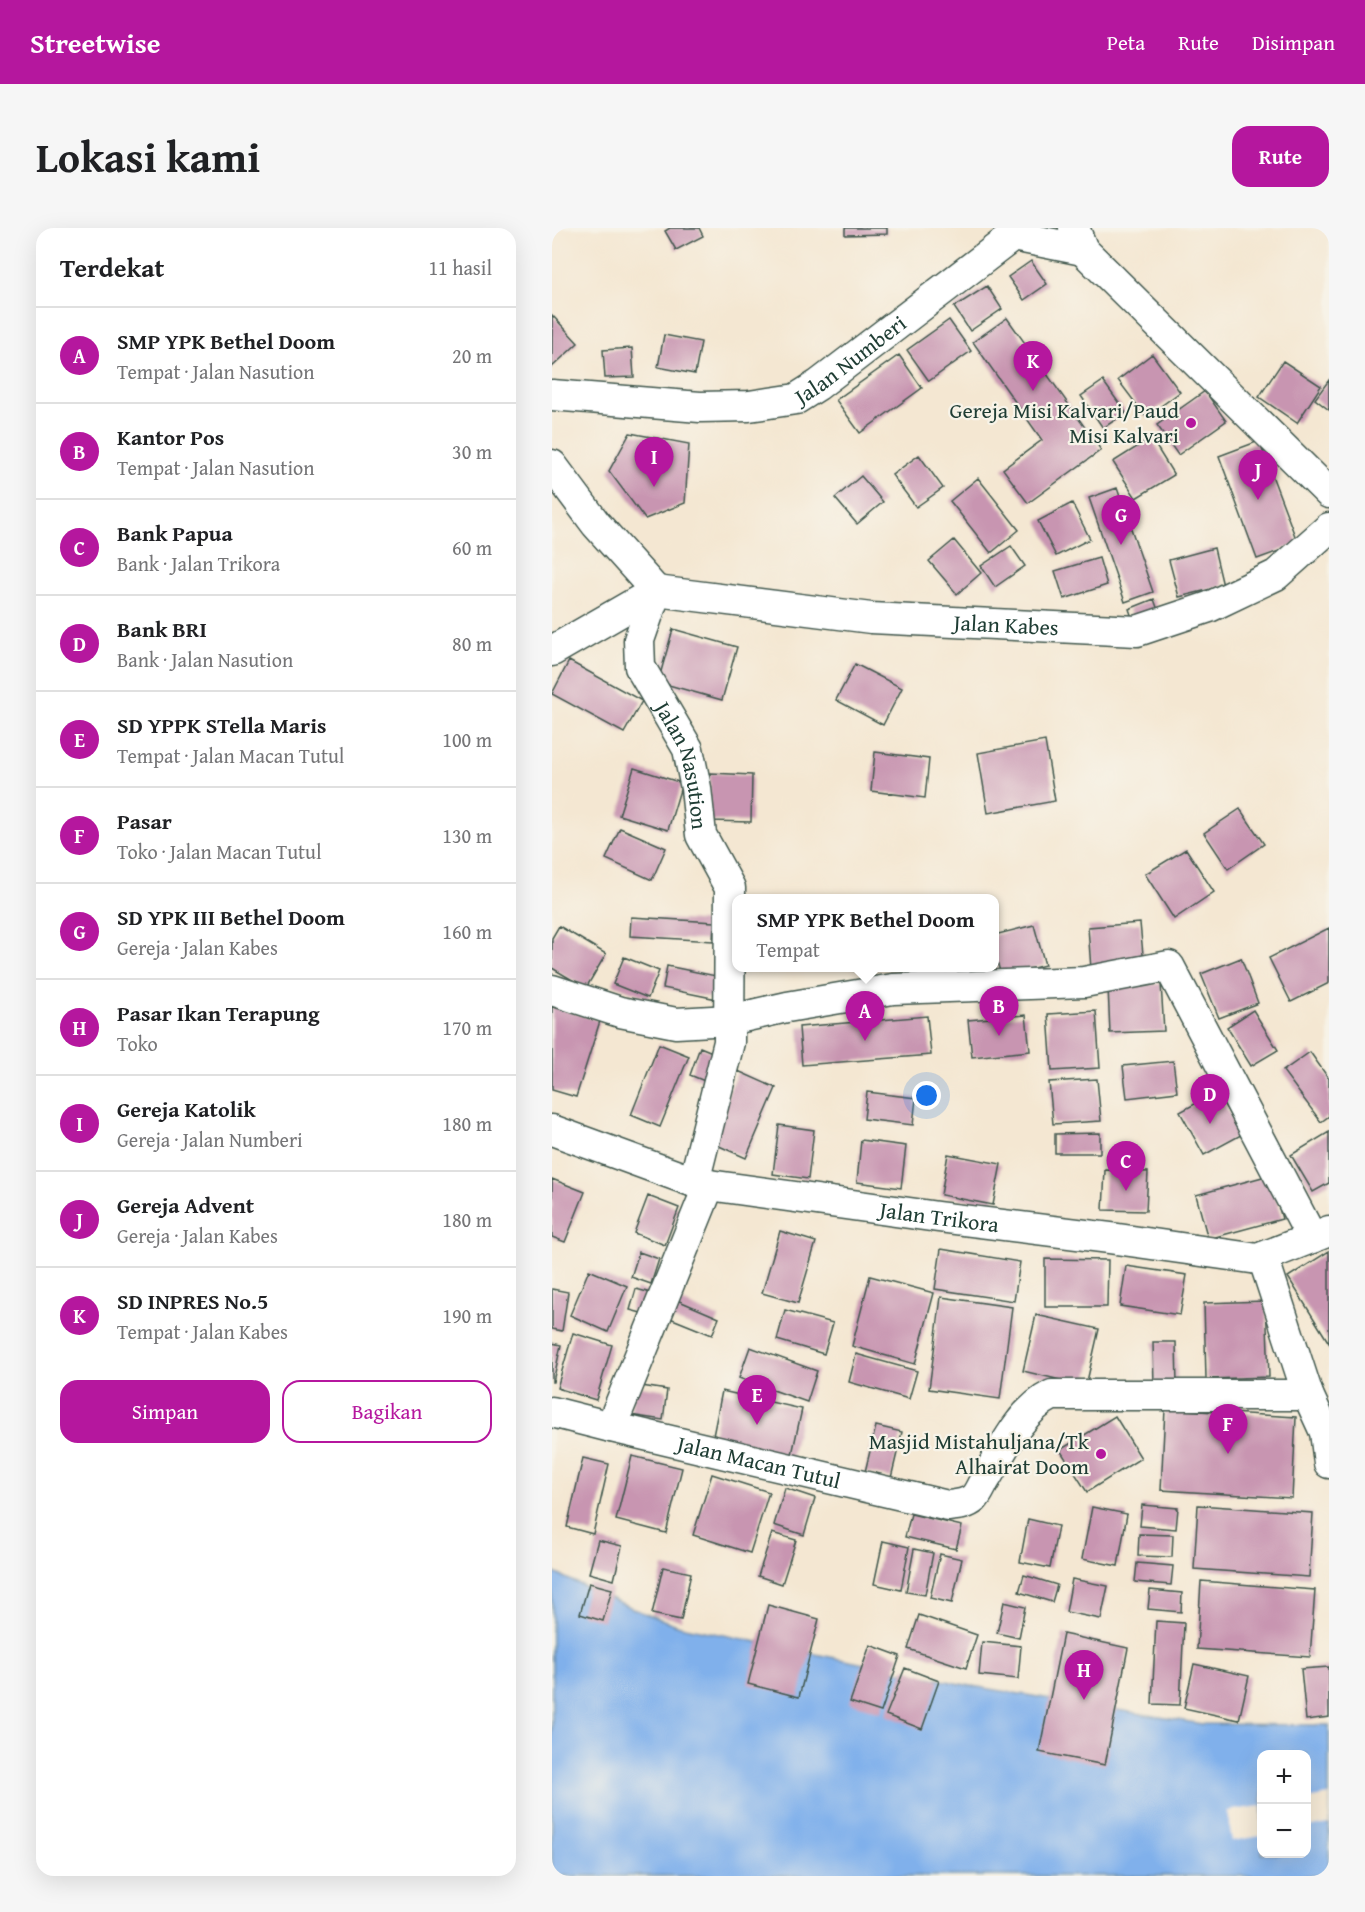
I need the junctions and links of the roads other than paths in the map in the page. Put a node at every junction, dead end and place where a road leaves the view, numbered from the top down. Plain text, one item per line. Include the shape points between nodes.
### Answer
1 (1016, 232) edge
2 (1079, 239) edge
3 (552, 394) edge
4 (552, 465) edge
5 (1328, 490) edge
6 (1329, 528) edge
7 (657, 591) junction
8 (552, 651) edge
9 (552, 990) edge
10 (730, 1020) junction
11 (552, 1130) edge
12 (701, 1184) junction
13 (1320, 1234) edge
14 (1263, 1257) junction
15 (1308, 1395) junction
16 (552, 1412) edge
17 (611, 1427) junction
18 (1327, 1431) edge
19 (1329, 1463) edge

1 - 2 street, Jalan Numberi
1 - 3 street, Jalan Numberi via 796,399 749,406 700,407
2 - 5 street
4 - 7 street via 596,524
6 - 7 street, Jalan Kabes via 1276,575 1209,607 1137,632 871,618
7 - 8 street
7 - 10 street, Jalan Nasution via 639,640 640,667 688,749 701,835 730,888
9 - 10 street via 620,1012 676,1023
10 - 12 street, Jalan Nasution
10 - 13 street via 893,989 1084,982 1169,966
11 - 12 street, Jalan Trikora
12 - 14 street, Jalan Trikora
12 - 17 street, Jalan Nasution
13 - 14 street, Jalan Trikora
14 - 15 street
15 - 17 street, Jalan Macan Tutul via 1052,1395 1039,1401 1022,1422 974,1498 963,1505 948,1506
15 - 18 street
16 - 17 street, Jalan Macan Tutul
18 - 19 street

